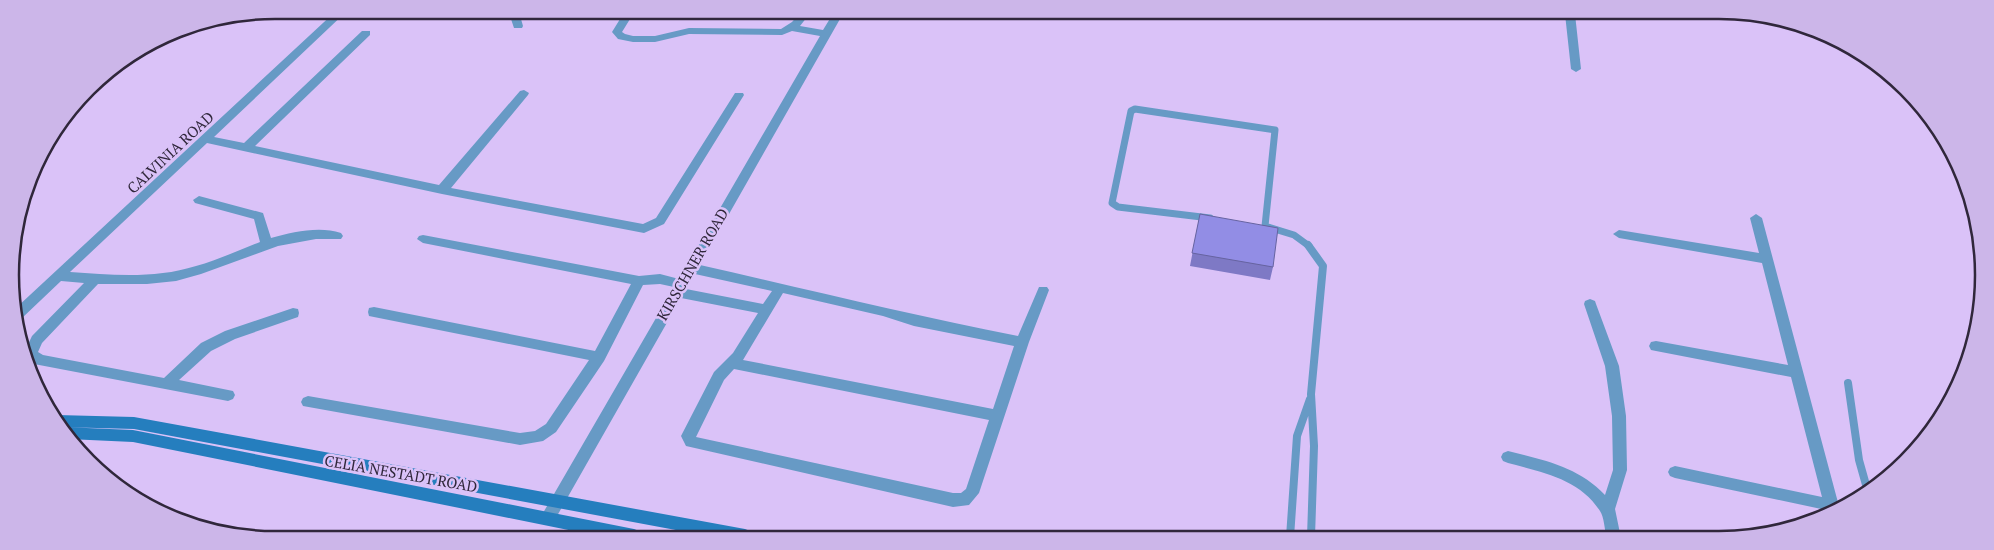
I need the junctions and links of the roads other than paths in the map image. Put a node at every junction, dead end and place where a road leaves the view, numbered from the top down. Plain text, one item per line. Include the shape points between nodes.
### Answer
1 (333, 19) edge
2 (516, 19) edge
3 (625, 19) edge
4 (802, 19) edge
5 (835, 19) edge
6 (1571, 19) edge
7 (518, 26) dead end
8 (792, 28) junction
9 (366, 33) dead end
10 (826, 34) junction
11 (1576, 69) dead end
12 (524, 92) dead end
13 (739, 95) dead end
14 (206, 139) junction
15 (246, 147) junction
16 (442, 190) junction
17 (198, 200) dead end
18 (1756, 218) dead end
19 (1215, 219) edge
20 (1618, 234) dead end
21 (337, 236) dead end
22 (423, 239) dead end
23 (266, 244) junction
24 (1767, 259) junction
25 (690, 268) junction
26 (58, 276) junction
27 (95, 279) junction
28 (639, 281) junction
29 (678, 288) junction
30 (780, 288) junction
31 (1043, 290) dead end
32 (1590, 304) dead end
33 (21, 310) edge
34 (767, 310) junction
35 (374, 312) dead end
36 (293, 313) dead end
37 (1022, 342) junction
38 (1656, 346) dead end
39 (599, 357) junction
40 (731, 363) junction
41 (1796, 372) junction
42 (1848, 383) dead end
43 (167, 384) junction
44 (1311, 394) junction
45 (228, 395) dead end
46 (308, 402) dead end
47 (997, 416) junction
48 (65, 421) edge
49 (74, 433) edge
50 (1508, 457) dead end
51 (1675, 472) dead end
52 (1866, 485) edge
53 (556, 501) junction
54 (1831, 505) edge
55 (1826, 508) edge
56 (1608, 509) junction
57 (548, 518) junction
58 (610, 531) edge
59 (718, 531) edge
60 (1290, 531) edge
61 (1311, 531) edge
62 (1613, 531) edge

1 - 14 street, CALVINIA ROAD
2 - 7 street
3 - 8 street via 617,32 633,39 689,31 782,32
4 - 8 street
5 - 10 street, KIRSCHNER ROAD
6 - 11 street
8 - 10 street
9 - 15 street
10 - 25 street, KIRSCHNER ROAD
12 - 16 street
13 - 16 street via 660,221 644,229
14 - 15 street
14 - 26 street, CALVINIA ROAD
15 - 16 street
17 - 23 street via 259,216
18 - 24 street
19 - 44 lane via 1114,206 1131,111 1135,109 1275,130 1261,226 1298,236 1314,249 1323,266
20 - 24 street
21 - 23 street via 319,232
22 - 28 street
23 - 27 street via 178,276
24 - 41 street
25 - 29 street, KIRSCHNER ROAD
25 - 30 street
26 - 27 street
26 - 33 street, CALVINIA ROAD
27 - 43 street via 37,340 31,353 39,360
28 - 29 street via 660,279
28 - 39 street
29 - 34 street
29 - 53 street, KIRSCHNER ROAD
30 - 34 street
30 - 37 street via 884,311 914,321
31 - 37 street
32 - 56 street via 1612,366 1619,416 1620,470
34 - 40 street
35 - 39 street
36 - 43 street via 206,347
37 - 47 street
38 - 41 street
39 - 46 street via 551,428 538,437 520,439
40 - 47 street
40 - 47 street via 719,376 688,436 691,442 953,500 964,500 972,493
41 - 54 street
42 - 52 lane via 1859,460
43 - 45 street
44 - 60 lane via 1297,436
44 - 61 lane via 1314,446
48 - 53 street, CELIA NESTADT ROAD via 134,423
49 - 57 street, CELIA NESTADT ROAD via 133,436
50 - 56 street via 1556,469 1588,487
51 - 55 street
53 - 57 street, KIRSCHNER ROAD
53 - 59 street, CELIA NESTADT ROAD
56 - 62 street
57 - 58 street, CELIA NESTADT ROAD

